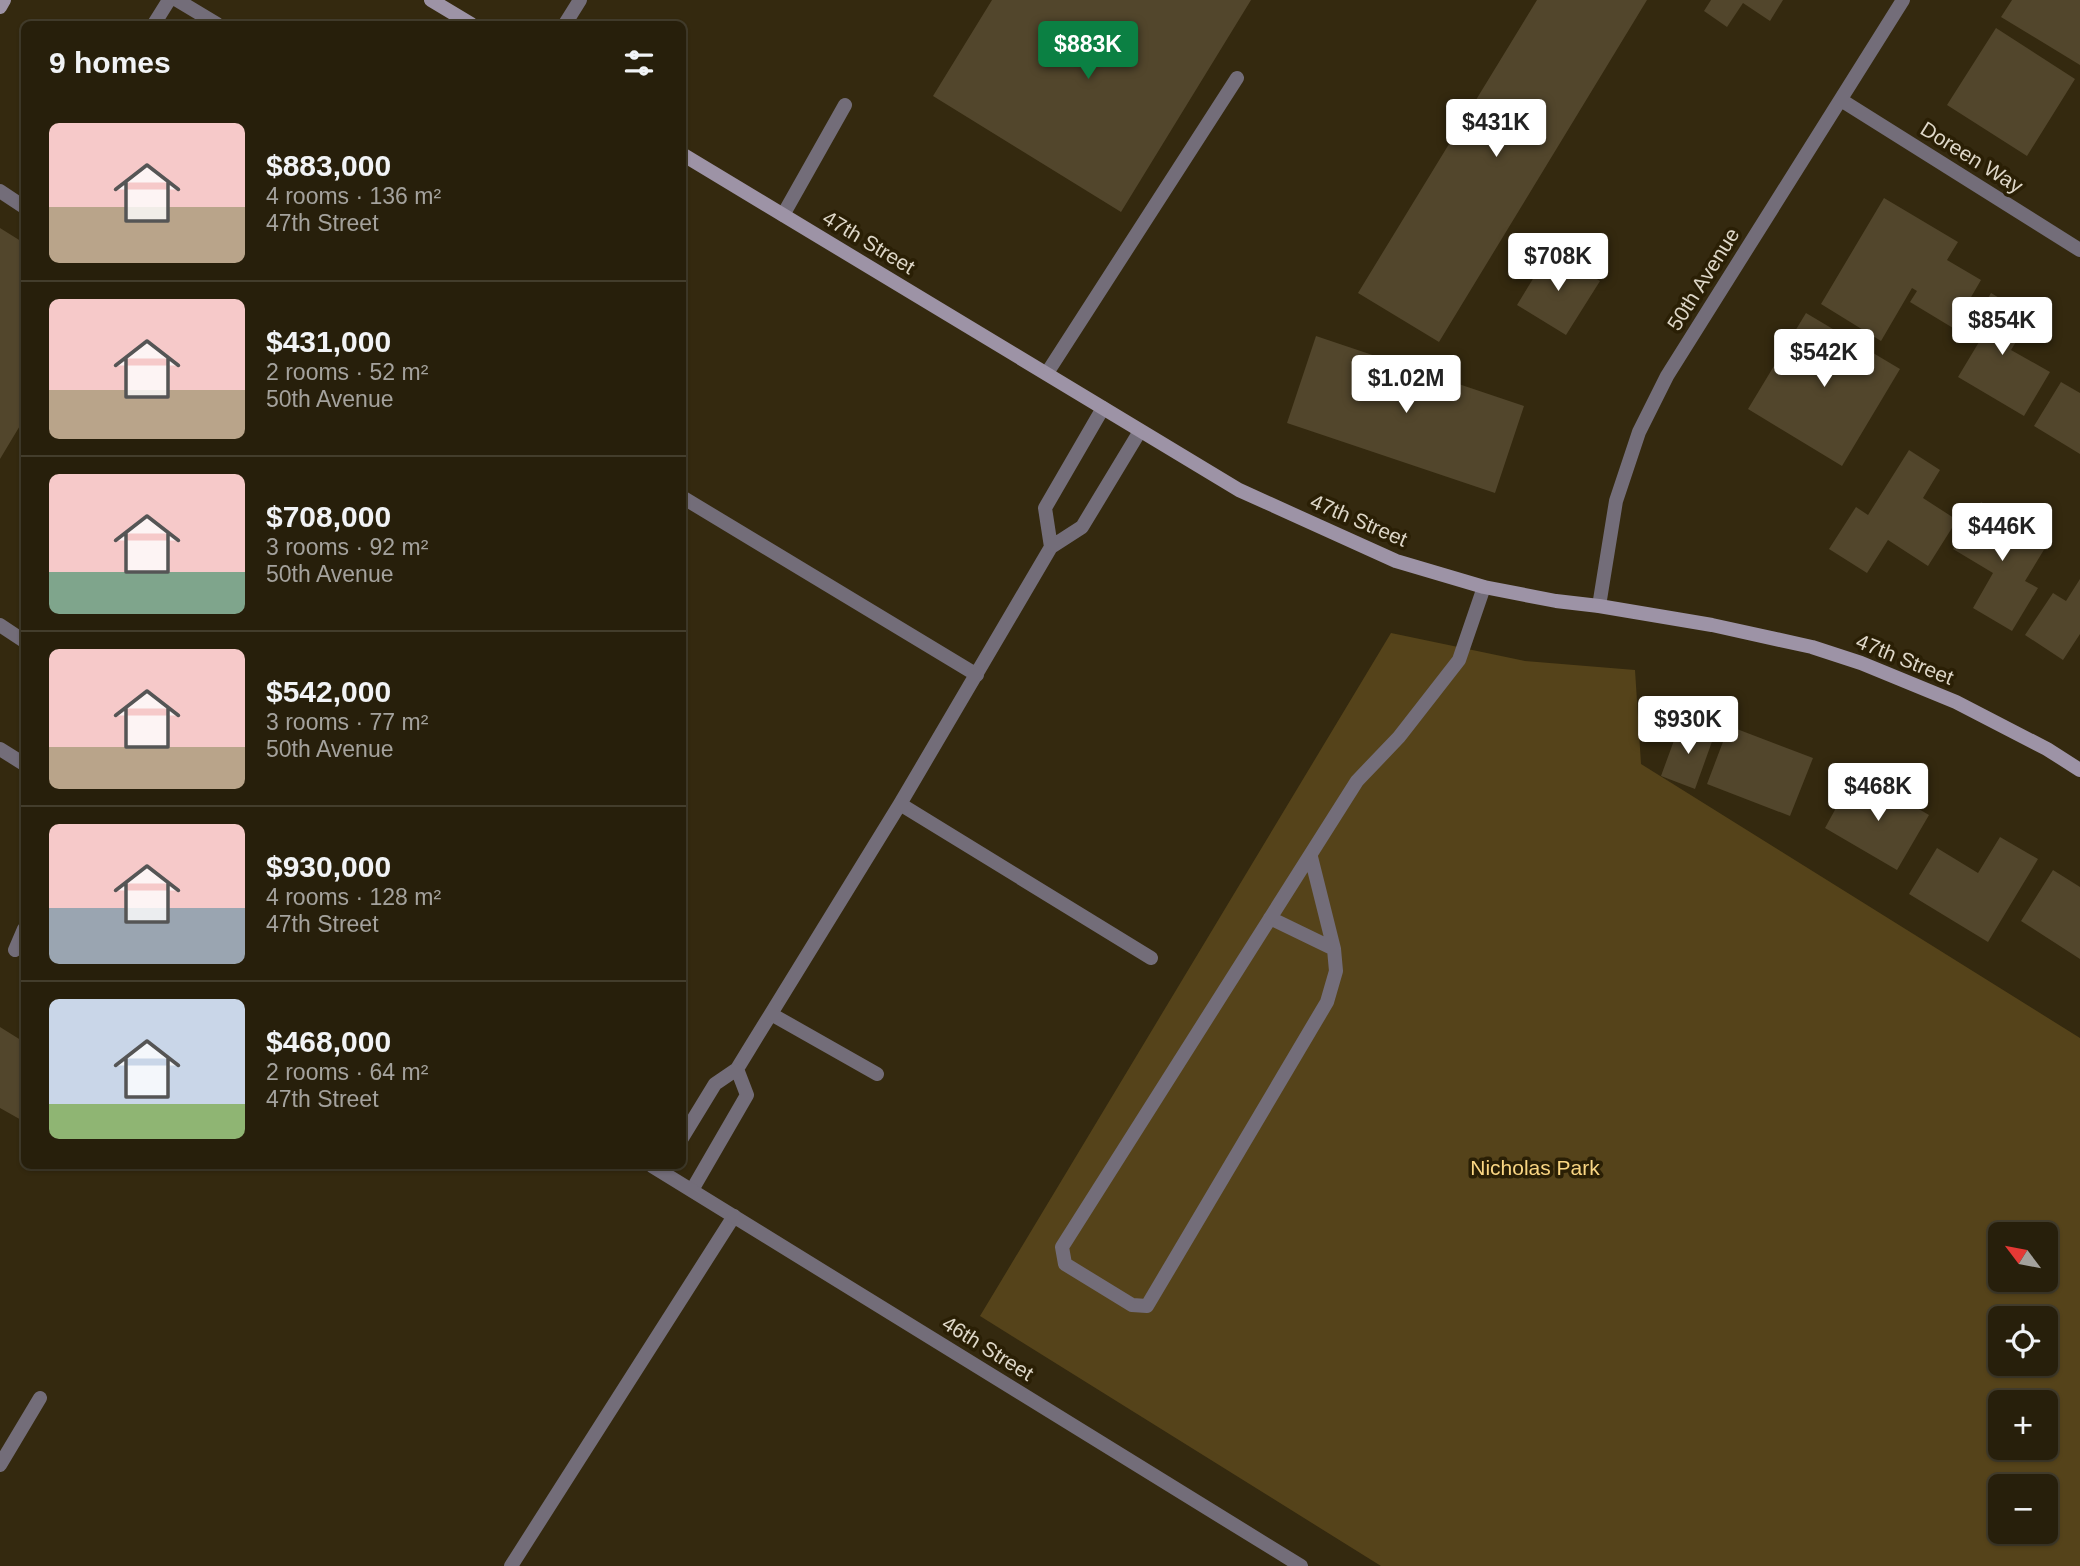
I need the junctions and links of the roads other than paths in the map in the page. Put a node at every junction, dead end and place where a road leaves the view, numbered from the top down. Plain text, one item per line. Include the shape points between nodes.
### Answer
1 (4, 0) edge
2 (169, 0) edge
3 (177, 0) edge
4 (431, 0) edge
5 (580, 0) edge
6 (1903, 0) edge
7 (0, 7) edge
8 (156, 21) edge
9 (212, 21) edge
10 (466, 21) edge
11 (567, 21) edge
12 (1237, 78) dead end
13 (1842, 100) junction
14 (845, 105) dead end
15 (686, 156) edge
16 (0, 191) edge
17 (21, 205) edge
18 (783, 215) junction
19 (2080, 250) edge
20 (1047, 373) junction
21 (1104, 408) junction
22 (1140, 431) junction
23 (686, 499) edge
24 (1051, 547) junction
25 (1485, 587) junction
26 (1599, 606) junction
27 (0, 625) edge
28 (21, 639) edge
29 (976, 675) junction
30 (0, 749) edge
31 (21, 762) edge
32 (2080, 771) edge
33 (900, 804) junction
34 (1311, 857) junction
35 (1270, 918) junction
36 (21, 936) edge
37 (1334, 949) junction
38 (15, 950) dead end
39 (1151, 958) dead end
40 (771, 1014) junction
41 (737, 1069) junction
42 (877, 1074) dead end
43 (686, 1131) edge
44 (661, 1169) edge
45 (692, 1190) junction
46 (734, 1216) junction
47 (40, 1398) dead end
48 (0, 1465) edge
49 (512, 1566) edge
50 (1301, 1566) edge

1 - 7 street
2 - 8 street
3 - 9 street
4 - 10 street
5 - 11 street
6 - 13 street, 50th Avenue
12 - 20 street
13 - 19 street, Doreen Way
13 - 26 street, 50th Avenue via 1667,376 1639,432 1615,501
14 - 18 street
15 - 18 street, 47th Street
16 - 17 street
18 - 20 street, 47th Street
20 - 21 street, 47th Street
21 - 22 street, 47th Street
21 - 24 street via 1045,508
22 - 24 street via 1082,527
22 - 25 street, 47th Street via 1239,490 1396,561
23 - 29 street
24 - 29 street
25 - 26 street, 47th Street
25 - 34 street via 1458,660 1399,737 1357,781
26 - 32 street, 47th Street via 1712,625 1861,663 1956,702
27 - 28 street
29 - 33 street
30 - 31 street
33 - 39 street
33 - 40 street
34 - 35 street
34 - 37 street
35 - 37 street
35 - 37 street via 1062,1247 1065,1264 1132,1305 1147,1306 1327,1002 1336,971
36 - 38 street
40 - 41 street
40 - 42 street
41 - 43 street via 715,1084
41 - 45 street via 747,1095
44 - 45 street, 46th Street
45 - 46 street, 46th Street
46 - 49 street
46 - 50 street, 46th Street
47 - 48 street

